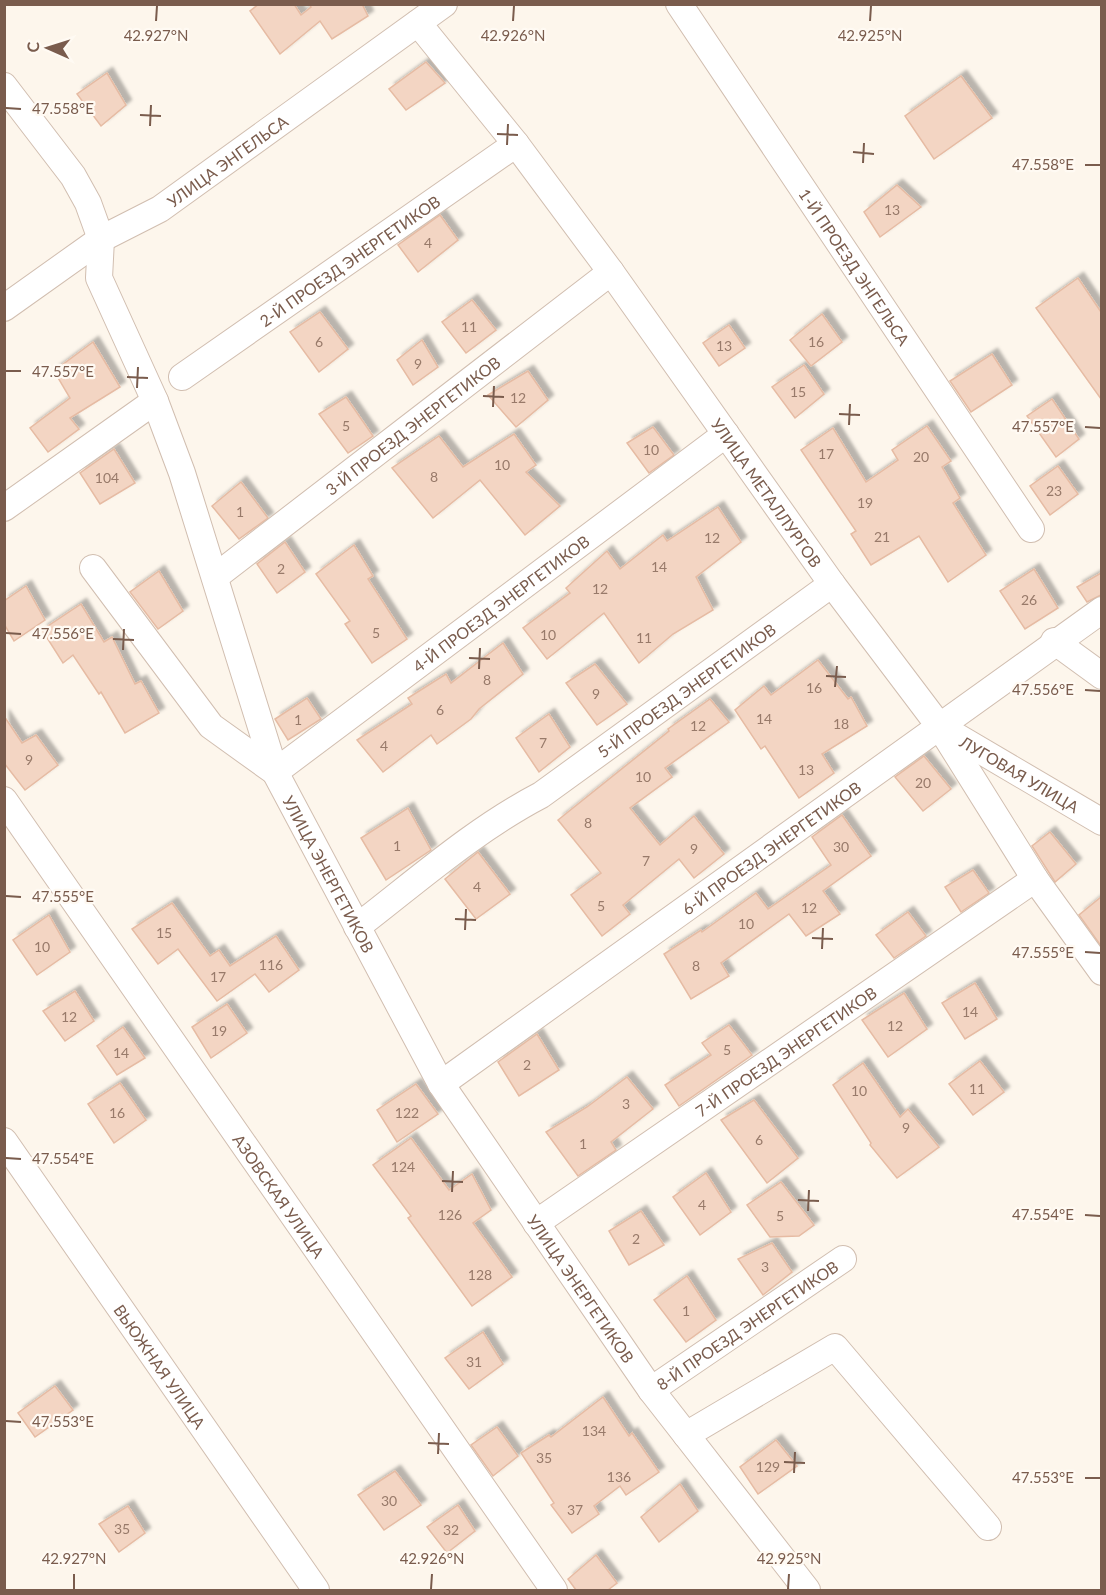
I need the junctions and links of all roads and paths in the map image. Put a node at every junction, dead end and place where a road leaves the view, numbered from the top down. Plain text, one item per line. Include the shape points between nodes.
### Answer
1 (444, 4) edge
2 (680, 4) edge
3 (418, 23) junction
4 (4, 86) edge
5 (516, 144) junction
6 (101, 239) junction
7 (611, 272) junction
8 (4, 308) edge
9 (182, 377) dead end
10 (155, 401) junction
11 (726, 434) junction
12 (4, 508) edge
13 (1031, 529) dead end
14 (93, 568) dead end
15 (214, 577) junction
16 (832, 584) junction
17 (1101, 610) edge
18 (1054, 641) junction
19 (1101, 676) edge
20 (940, 727) junction
21 (275, 772) junction
22 (4, 800) edge
23 (1101, 822) edge
24 (1035, 879) junction
25 (357, 927) junction
26 (1101, 972) edge
27 (441, 1084) junction
28 (4, 1141) edge
29 (536, 1223) junction
30 (843, 1259) dead end
31 (651, 1390) junction
32 (686, 1435) junction
33 (988, 1527) dead end
34 (316, 1590) edge
35 (554, 1590) edge
36 (807, 1590) edge

1 - 3 street, УЛИЦА ЭНГЕЛЬСА
2 - 13 street, 1-Й ПРОЕЗД ЭНГЕЛЬСА
3 - 5 street, УЛИЦА МЕТАЛЛУРГОВ
3 - 6 street, УЛИЦА ЭНГЕЛЬСА via 160,209
4 - 6 street, УЛИЦА ЭНЕРГЕТИКОВ via 73,176
5 - 7 street, УЛИЦА МЕТАЛЛУРГОВ
5 - 9 street, 2-Й ПРОЕЗД ЭНЕРГЕТИКОВ
6 - 8 street, УЛИЦА ЭНГЕЛЬСА
6 - 10 street, УЛИЦА ЭНЕРГЕТИКОВ via 99,278
7 - 11 street, УЛИЦА МЕТАЛЛУРГОВ
7 - 15 street, 3-Й ПРОЕЗД ЭНЕРГЕТИКОВ
10 - 12 street
10 - 15 street, УЛИЦА ЭНЕРГЕТИКОВ
11 - 16 street, УЛИЦА МЕТАЛЛУРГОВ
11 - 21 street, 4-Й ПРОЕЗД ЭНЕРГЕТИКОВ
14 - 21 street via 211,726
15 - 21 street, УЛИЦА ЭНЕРГЕТИКОВ
16 - 20 street, УЛИЦА МЕТАЛЛУРГОВ
16 - 25 street, 5-Й ПРОЕЗД ЭНЕРГЕТИКОВ via 541,795 482,831
17 - 18 street, 6-Й ПРОЕЗД ЭНЕРГЕТИКОВ
18 - 19 street
18 - 20 street, 6-Й ПРОЕЗД ЭНЕРГЕТИКОВ
20 - 23 street, ЛУГОВАЯ УЛИЦА
20 - 24 street, УЛИЦА МЕТАЛЛУРГОВ
20 - 27 street, 6-Й ПРОЕЗД ЭНЕРГЕТИКОВ
21 - 25 street, УЛИЦА ЭНЕРГЕТИКОВ
22 - 35 street, АЗОВСКАЯ УЛИЦА
24 - 26 street, УЛИЦА МЕТАЛЛУРГОВ
24 - 29 street, 7-Й ПРОЕЗД ЭНЕРГЕТИКОВ
25 - 27 street, УЛИЦА ЭНЕРГЕТИКОВ
27 - 29 street, УЛИЦА ЭНЕРГЕТИКОВ
28 - 34 street, ВЬЮЖНАЯ УЛИЦА
29 - 31 street, УЛИЦА ЭНЕРГЕТИКОВ
30 - 31 street, 8-Й ПРОЕЗД ЭНЕРГЕТИКОВ
31 - 32 street, УЛИЦА ЭНЕРГЕТИКОВ
32 - 33 street via 835,1347
32 - 36 street, УЛИЦА ЭНЕРГЕТИКОВ

